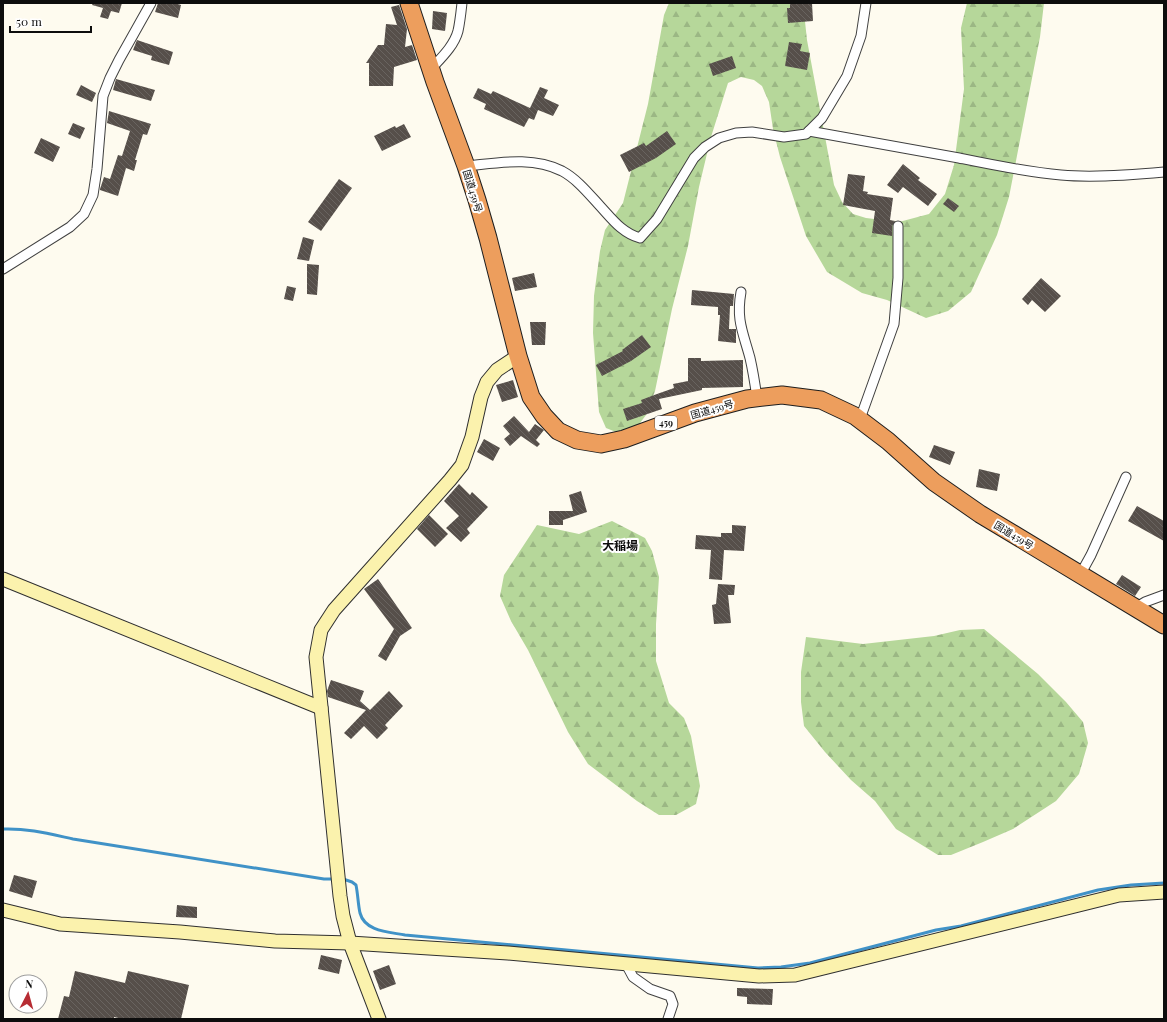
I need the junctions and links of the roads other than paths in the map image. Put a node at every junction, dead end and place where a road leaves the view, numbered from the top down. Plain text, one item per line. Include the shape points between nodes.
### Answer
1 (151, 3) edge
2 (409, 3) edge
3 (462, 3) edge
4 (866, 3) edge
5 (431, 69) junction
6 (809, 131) junction
7 (466, 166) junction
8 (1164, 172) edge
9 (898, 226) dead end
10 (3, 269) edge
11 (741, 292) dead end
12 (518, 356) junction
13 (757, 398) junction
14 (860, 419) junction
15 (1126, 477) dead end
16 (1080, 575) junction
17 (3, 579) edge
18 (1164, 595) edge
19 (1135, 608) junction
20 (1164, 625) edge
21 (321, 708) junction
22 (1164, 892) edge
23 (3, 910) edge
24 (350, 943) junction
25 (626, 964) junction
26 (379, 1019) edge
27 (668, 1019) edge

1 - 10 street via 116,66 103,96 93,195 84,214 70,227
2 - 5 highway, 国道459号 / 459
3 - 5 street via 455,39
4 - 6 street via 861,36 847,76 822,118
5 - 7 highway, 国道459号 / 459
6 - 7 street via 806,134 784,137 752,132 719,138 694,158 657,219 640,238 617,225 584,189 563,172 546,164 511,162
6 - 8 street via 989,165 1056,174
7 - 12 highway, 国道459号 / 459 via 488,238
9 - 14 street via 898,278 894,324
11 - 13 street via 738,306 740,321 754,374
12 - 13 highway, 国道459号 / 459 via 532,398 544,416 558,431 577,440 601,444 695,413
12 - 21 street via 497,370 487,382 462,465 334,610 321,630 316,657
13 - 14 highway, 国道459号 / 459 via 782,394 820,400
14 - 16 highway, 国道459号 / 459 via 934,482
15 - 16 street
16 - 19 highway, 国道459号 / 459
17 - 21 street
18 - 19 street
19 - 20 highway, 国道459号 / 459
21 - 24 street via 340,896
22 - 25 street via 1119,895 795,975 759,976
23 - 24 street via 60,924 275,941
24 - 25 street via 508,953
24 - 26 street
25 - 27 street via 633,977 650,989 670,996 673,1004

